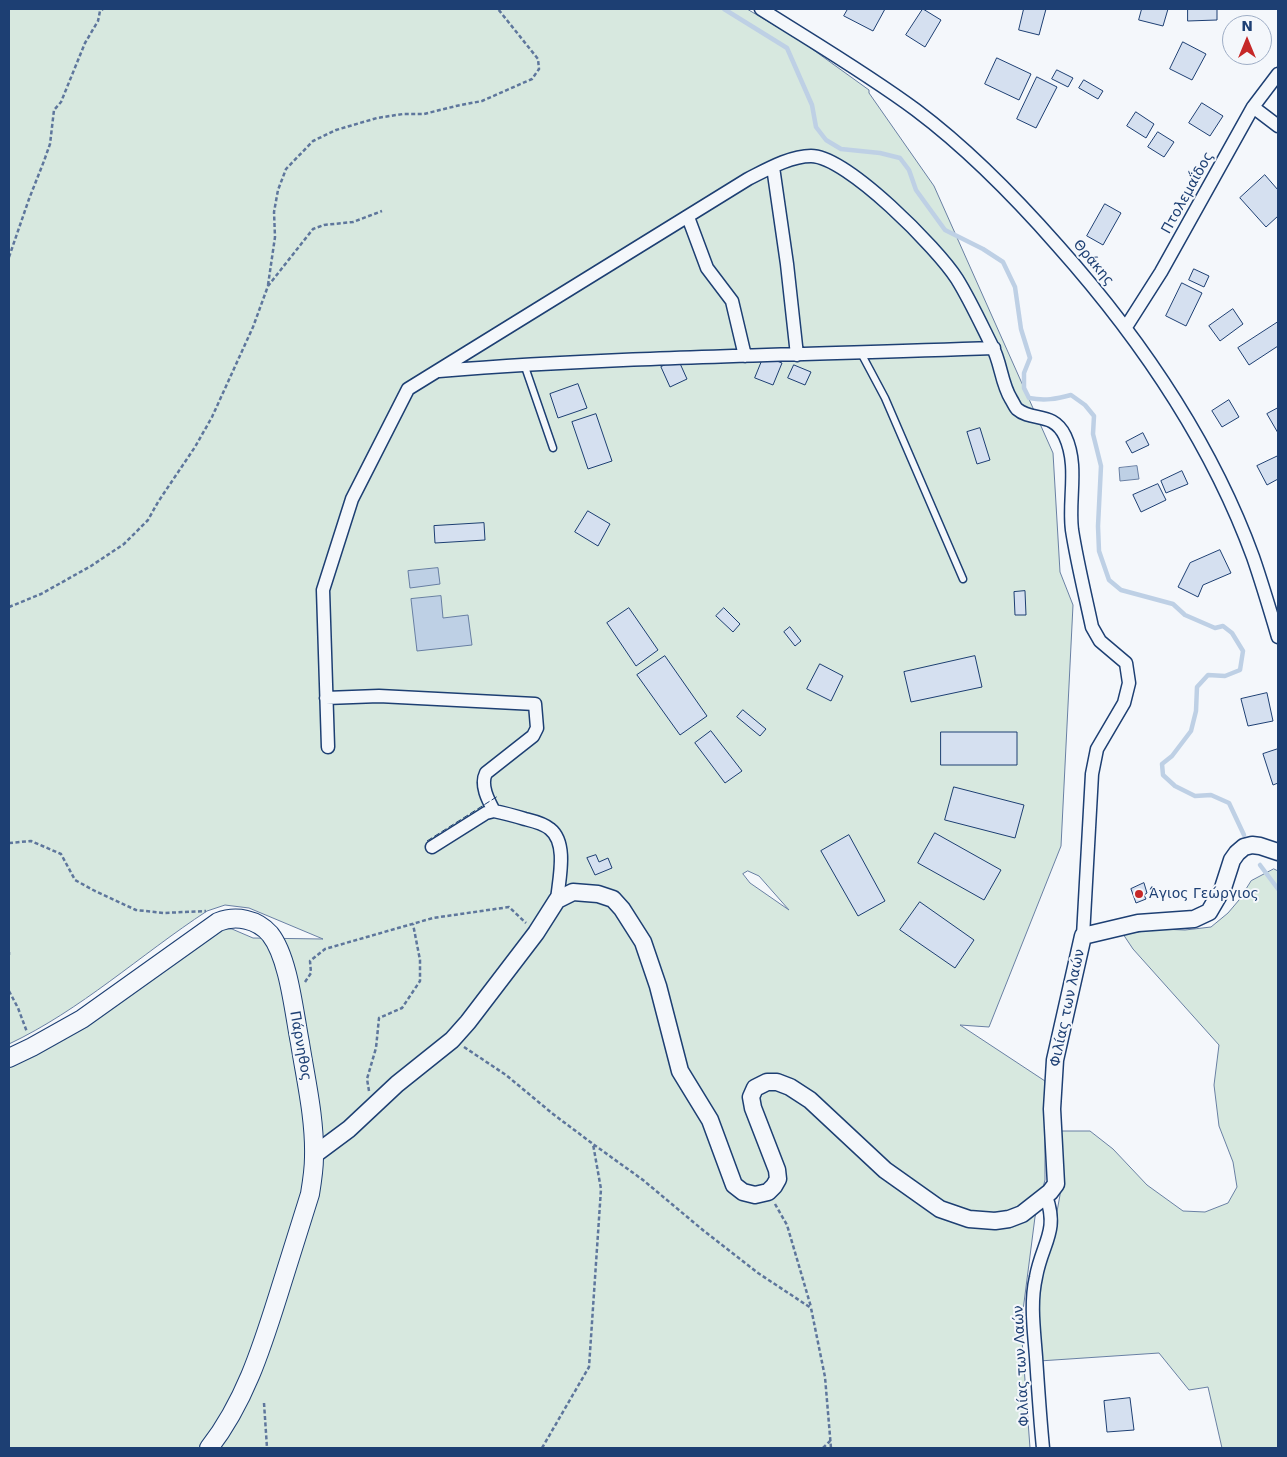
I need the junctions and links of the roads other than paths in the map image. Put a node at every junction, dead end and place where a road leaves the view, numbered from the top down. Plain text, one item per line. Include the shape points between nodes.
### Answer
1 (761, 9) edge
2 (1278, 74) edge
3 (1253, 107) junction
4 (1278, 126) edge
5 (773, 167) junction
6 (688, 217) junction
7 (1126, 327) junction
8 (994, 348) junction
9 (861, 353) junction
10 (797, 354) junction
11 (745, 356) junction
12 (524, 364) junction
13 (437, 371) junction
14 (552, 448) dead end
15 (963, 579) dead end
16 (1278, 637) edge
17 (326, 698) junction
18 (328, 747) dead end
19 (494, 811) junction
20 (432, 847) dead end
21 (1278, 852) edge
22 (557, 900) junction
23 (1083, 936) junction
24 (9, 1058) edge
25 (314, 1156) junction
26 (1046, 1196) junction
27 (209, 1448) edge
28 (1042, 1448) edge

1 - 7 street, Θράκης via 916,110 967,152 1025,207
2 - 3 street, Πτολεμαΐδος
3 - 4 street
3 - 7 street, Πτολεμαΐδος via 1161,272
5 - 6 street
5 - 8 street via 800,158 817,157 865,185 942,259 956,278
5 - 10 street
6 - 11 street via 707,268 732,301
6 - 13 street
7 - 16 street, Θράκης via 1209,459 1253,557
8 - 9 street
8 - 23 street via 1017,409 1058,425 1065,437 1072,459 1072,528 1092,626 1100,640 1126,664 1128,683 1124,703 1098,749 1092,774
9 - 10 street
9 - 15 lane via 885,398
10 - 11 street
11 - 12 street
12 - 13 street
12 - 14 lane
13 - 17 street via 408,389 352,499 323,590
17 - 18 street
17 - 19 street via 378,696 535,704 537,728 533,736 484,778
19 - 20 street
19 - 22 street via 537,822 555,833 561,853
21 - 23 street, Φιλίας των λαών via 1252,845 1237,853 1209,912 1194,919 1138,923
22 - 25 street via 536,933 452,1040
22 - 26 street via 573,892 598,894 613,899 622,909 642,942 658,986 680,1071 710,1120 734,1184 743,1192 755,1195 768,1192 778,1179 751,1097 761,1085 777,1082 810,1100 884,1170 940,1209 969,1219 995,1221 1022,1214
23 - 26 street, Φιλίας των λαών via 1055,1060 1052,1109 1056,1179 1054,1188
24 - 25 main road, Πάρνηθος via 82,1018 214,924 230,918 256,923 272,937 290,989 311,1108
25 - 27 main road, Πάρνηθος via 310,1194 263,1344 233,1414
26 - 28 street, Φιλίας των Λαών via 1052,1220 1036,1276 1032,1308

